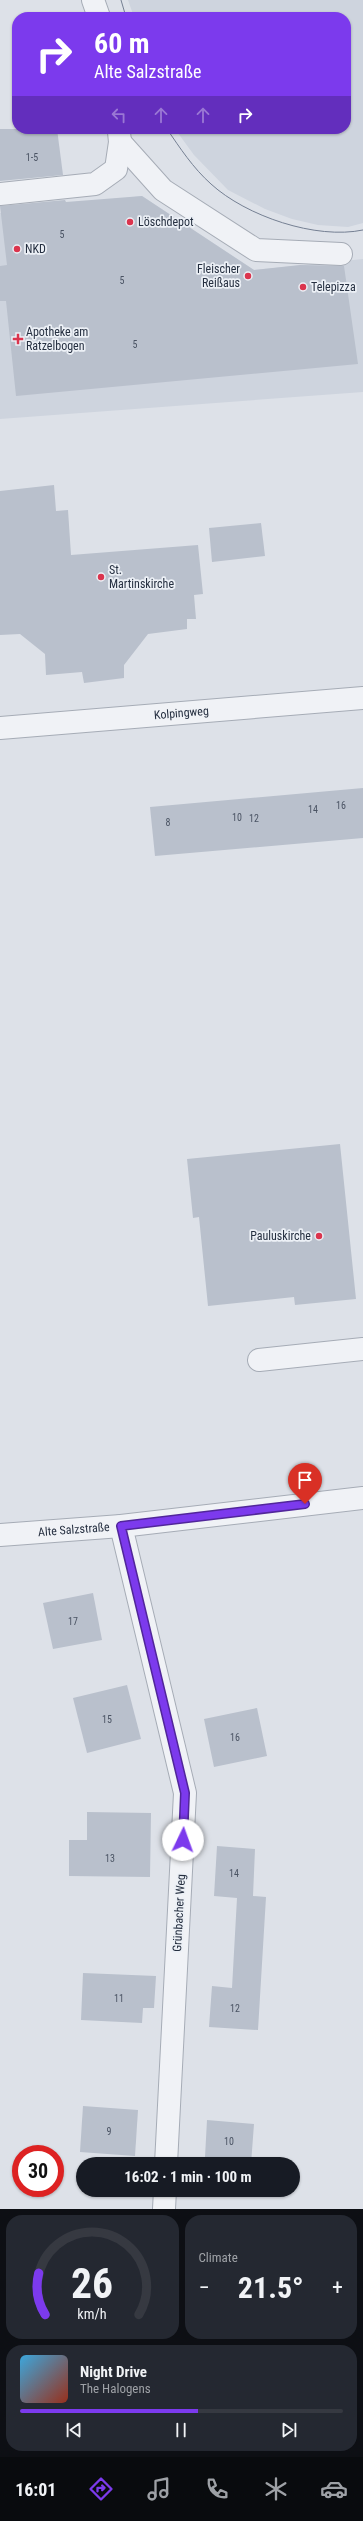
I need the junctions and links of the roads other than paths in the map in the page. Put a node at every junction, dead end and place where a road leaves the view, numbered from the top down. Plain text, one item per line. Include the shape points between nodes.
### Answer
1 (93, 0) edge
2 (97, 12) edge
3 (119, 135) edge
4 (0, 194) edge
5 (341, 254) dead end
6 (363, 698) edge
7 (0, 728) edge
8 (363, 1349) edge
9 (259, 1360) dead end
10 (363, 1498) edge
11 (121, 1526) junction
12 (0, 1535) edge
13 (166, 2157) edge
14 (165, 2197) edge
15 (164, 2209) edge

1 - 2 street
3 - 4 street via 116,169 95,184
3 - 5 street via 163,190 256,250
6 - 7 street, Kolpingweg
8 - 9 street
10 - 11 street, Alte Salzstraße
11 - 12 street, Alte Salzstraße
11 - 13 street, Grünbacher Weg via 185,1793
14 - 15 street

